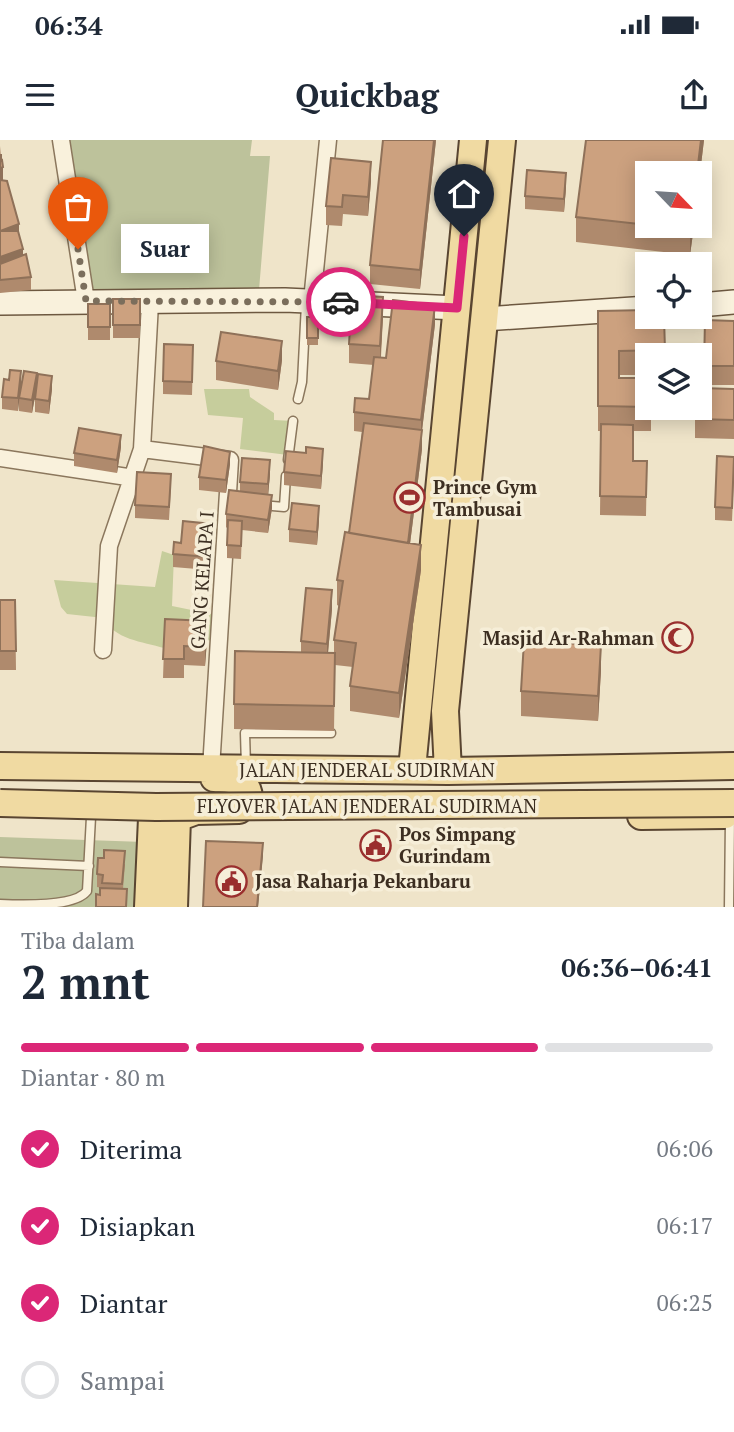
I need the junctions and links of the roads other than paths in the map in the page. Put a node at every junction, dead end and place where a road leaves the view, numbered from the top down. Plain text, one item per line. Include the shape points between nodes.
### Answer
1 (61, 140) edge
2 (328, 140) edge
3 (473, 140) edge
4 (502, 140) edge
5 (86, 301) junction
6 (309, 301) junction
7 (734, 302) edge
8 (0, 303) edge
9 (150, 303) junction
10 (712, 304) edge
11 (457, 308) junction
12 (635, 309) edge
13 (484, 319) junction
14 (298, 398) dead end
15 (293, 421) dead end
16 (142, 449) junction
17 (0, 458) edge
18 (134, 478) junction
19 (256, 504) edge
20 (103, 650) dead end
21 (331, 733) dead end
22 (0, 766) edge
23 (734, 766) edge
24 (69, 767) junction
25 (688, 768) junction
26 (211, 769) junction
27 (246, 769) junction
28 (412, 769) junction
29 (448, 771) junction
30 (0, 786) edge
31 (734, 786) edge
32 (0, 803) edge
33 (434, 806) junction
34 (733, 811) edge
35 (0, 816) edge
36 (91, 817) junction
37 (686, 817) junction
38 (165, 818) junction
39 (732, 860) edge
40 (0, 862) edge
41 (89, 866) junction
42 (732, 895) edge
43 (0, 904) edge
44 (148, 907) edge
45 (174, 907) edge
46 (729, 907) edge

1 - 5 street
2 - 6 street
3 - 11 main road
4 - 13 main road
5 - 8 street
5 - 9 street
6 - 9 street
6 - 11 street
6 - 14 lane
7 - 10 street
9 - 16 street
11 - 28 main road
12 - 13 street
13 - 29 main road via 445,711
15 - 19 lane via 284,507
16 - 18 street
16 - 26 street, GANG KELAPA I via 230,460 235,501
17 - 18 street
18 - 20 street via 109,546
21 - 27 lane via 246,733
22 - 24 main road, JALAN JENDERAL SUDIRMAN
23 - 25 main road, JALAN JENDERAL SUDIRMAN
24 - 26 main road, JALAN JENDERAL SUDIRMAN
24 - 38 main road via 89,777 233,779 247,787 249,797 239,810 196,811
25 - 29 main road, JALAN JENDERAL SUDIRMAN
25 - 37 main road via 650,778 603,779 591,793 602,808 647,809
26 - 27 main road, JALAN JENDERAL SUDIRMAN
27 - 28 main road, JALAN JENDERAL SUDIRMAN
28 - 29 main road, JALAN JENDERAL SUDIRMAN
28 - 33 main road
29 - 33 main road
30 - 31 main road, FLYOVER JALAN JENDERAL SUDIRMAN
32 - 34 main road, FLYOVER JALAN JENDERAL SUDIRMAN, bridge
33 - 37 main road
33 - 38 main road via 407,817
34 - 37 main road
34 - 39 lane
35 - 36 main road
36 - 38 main road
36 - 41 lane
38 - 44 main road
38 - 45 main road
39 - 42 lane
40 - 41 lane
41 - 43 lane via 87,891 78,904
42 - 46 lane

